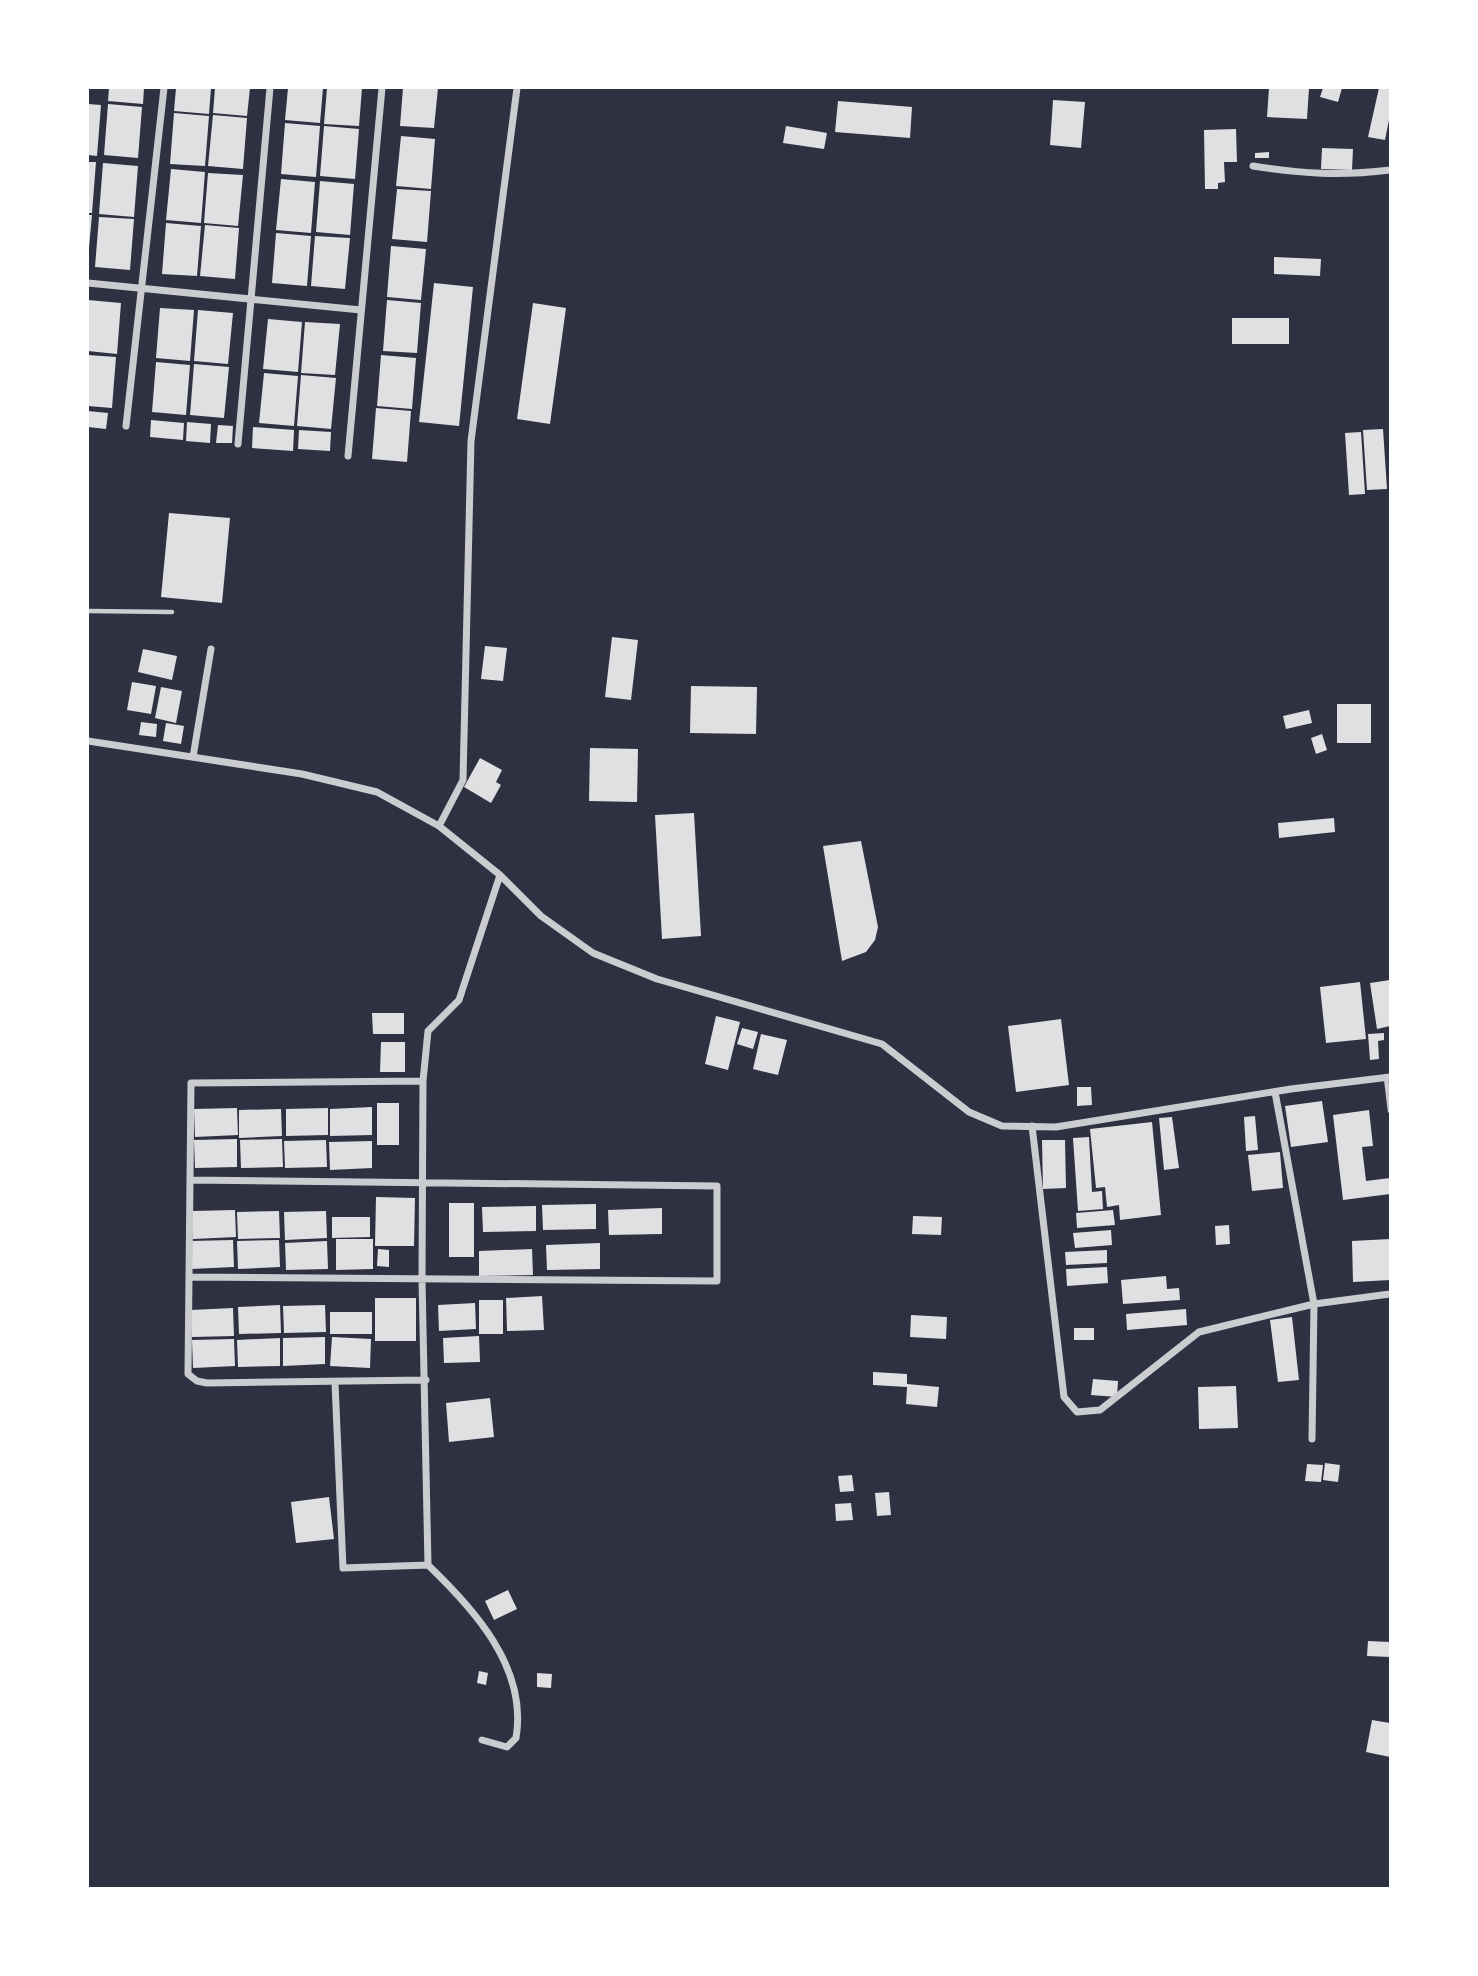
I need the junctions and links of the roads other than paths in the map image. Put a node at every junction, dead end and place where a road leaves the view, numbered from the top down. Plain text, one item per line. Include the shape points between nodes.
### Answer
1 (164, 88) edge
2 (270, 88) edge
3 (382, 88) edge
4 (517, 88) edge
5 (1254, 166) dead end
6 (1391, 170) edge
7 (88, 283) edge
8 (141, 288) junction
9 (251, 299) junction
10 (361, 310) junction
11 (127, 426) dead end
12 (238, 444) dead end
13 (348, 456) dead end
14 (88, 611) edge
15 (172, 612) dead end
16 (211, 649) dead end
17 (88, 741) edge
18 (192, 757) junction
19 (439, 826) junction
20 (500, 875) junction
21 (1388, 1077) edge
22 (423, 1081) junction
23 (1275, 1092) junction
24 (1391, 1111) edge
25 (1032, 1126) junction
26 (190, 1180) junction
27 (422, 1182) junction
28 (190, 1277) junction
29 (422, 1280) junction
30 (1391, 1294) edge
31 (1314, 1304) junction
32 (426, 1380) junction
33 (335, 1383) junction
34 (1312, 1439) dead end
35 (428, 1565) junction
36 (482, 1740) dead end

1 - 8 street
2 - 9 street
3 - 10 street
4 - 19 street via 471,441 463,780
5 - 6 street via 1309,175
7 - 8 street
8 - 9 street
8 - 11 street
9 - 10 street
9 - 12 street
10 - 13 street
14 - 15 lane
16 - 18 street
17 - 18 street
18 - 19 street via 302,774 377,792
19 - 20 street
20 - 22 street via 459,1000 428,1031
20 - 25 street via 541,916 593,953 657,979 882,1044 969,1112 1002,1126
21 - 23 street
21 - 24 lane
22 - 26 street via 191,1083
22 - 27 street
23 - 25 street via 1056,1127
23 - 31 street
25 - 31 street via 1064,1397 1077,1412 1100,1410 1199,1332
26 - 27 street
26 - 28 street
27 - 29 street
27 - 29 street via 717,1186 717,1281
28 - 29 street
28 - 33 street via 188,1374 197,1381
29 - 32 street
30 - 31 street
31 - 34 street
32 - 33 street
32 - 35 street
33 - 35 street via 343,1568
35 - 36 street via 462,1598 507,1667 516,1698 516,1738 507,1747

